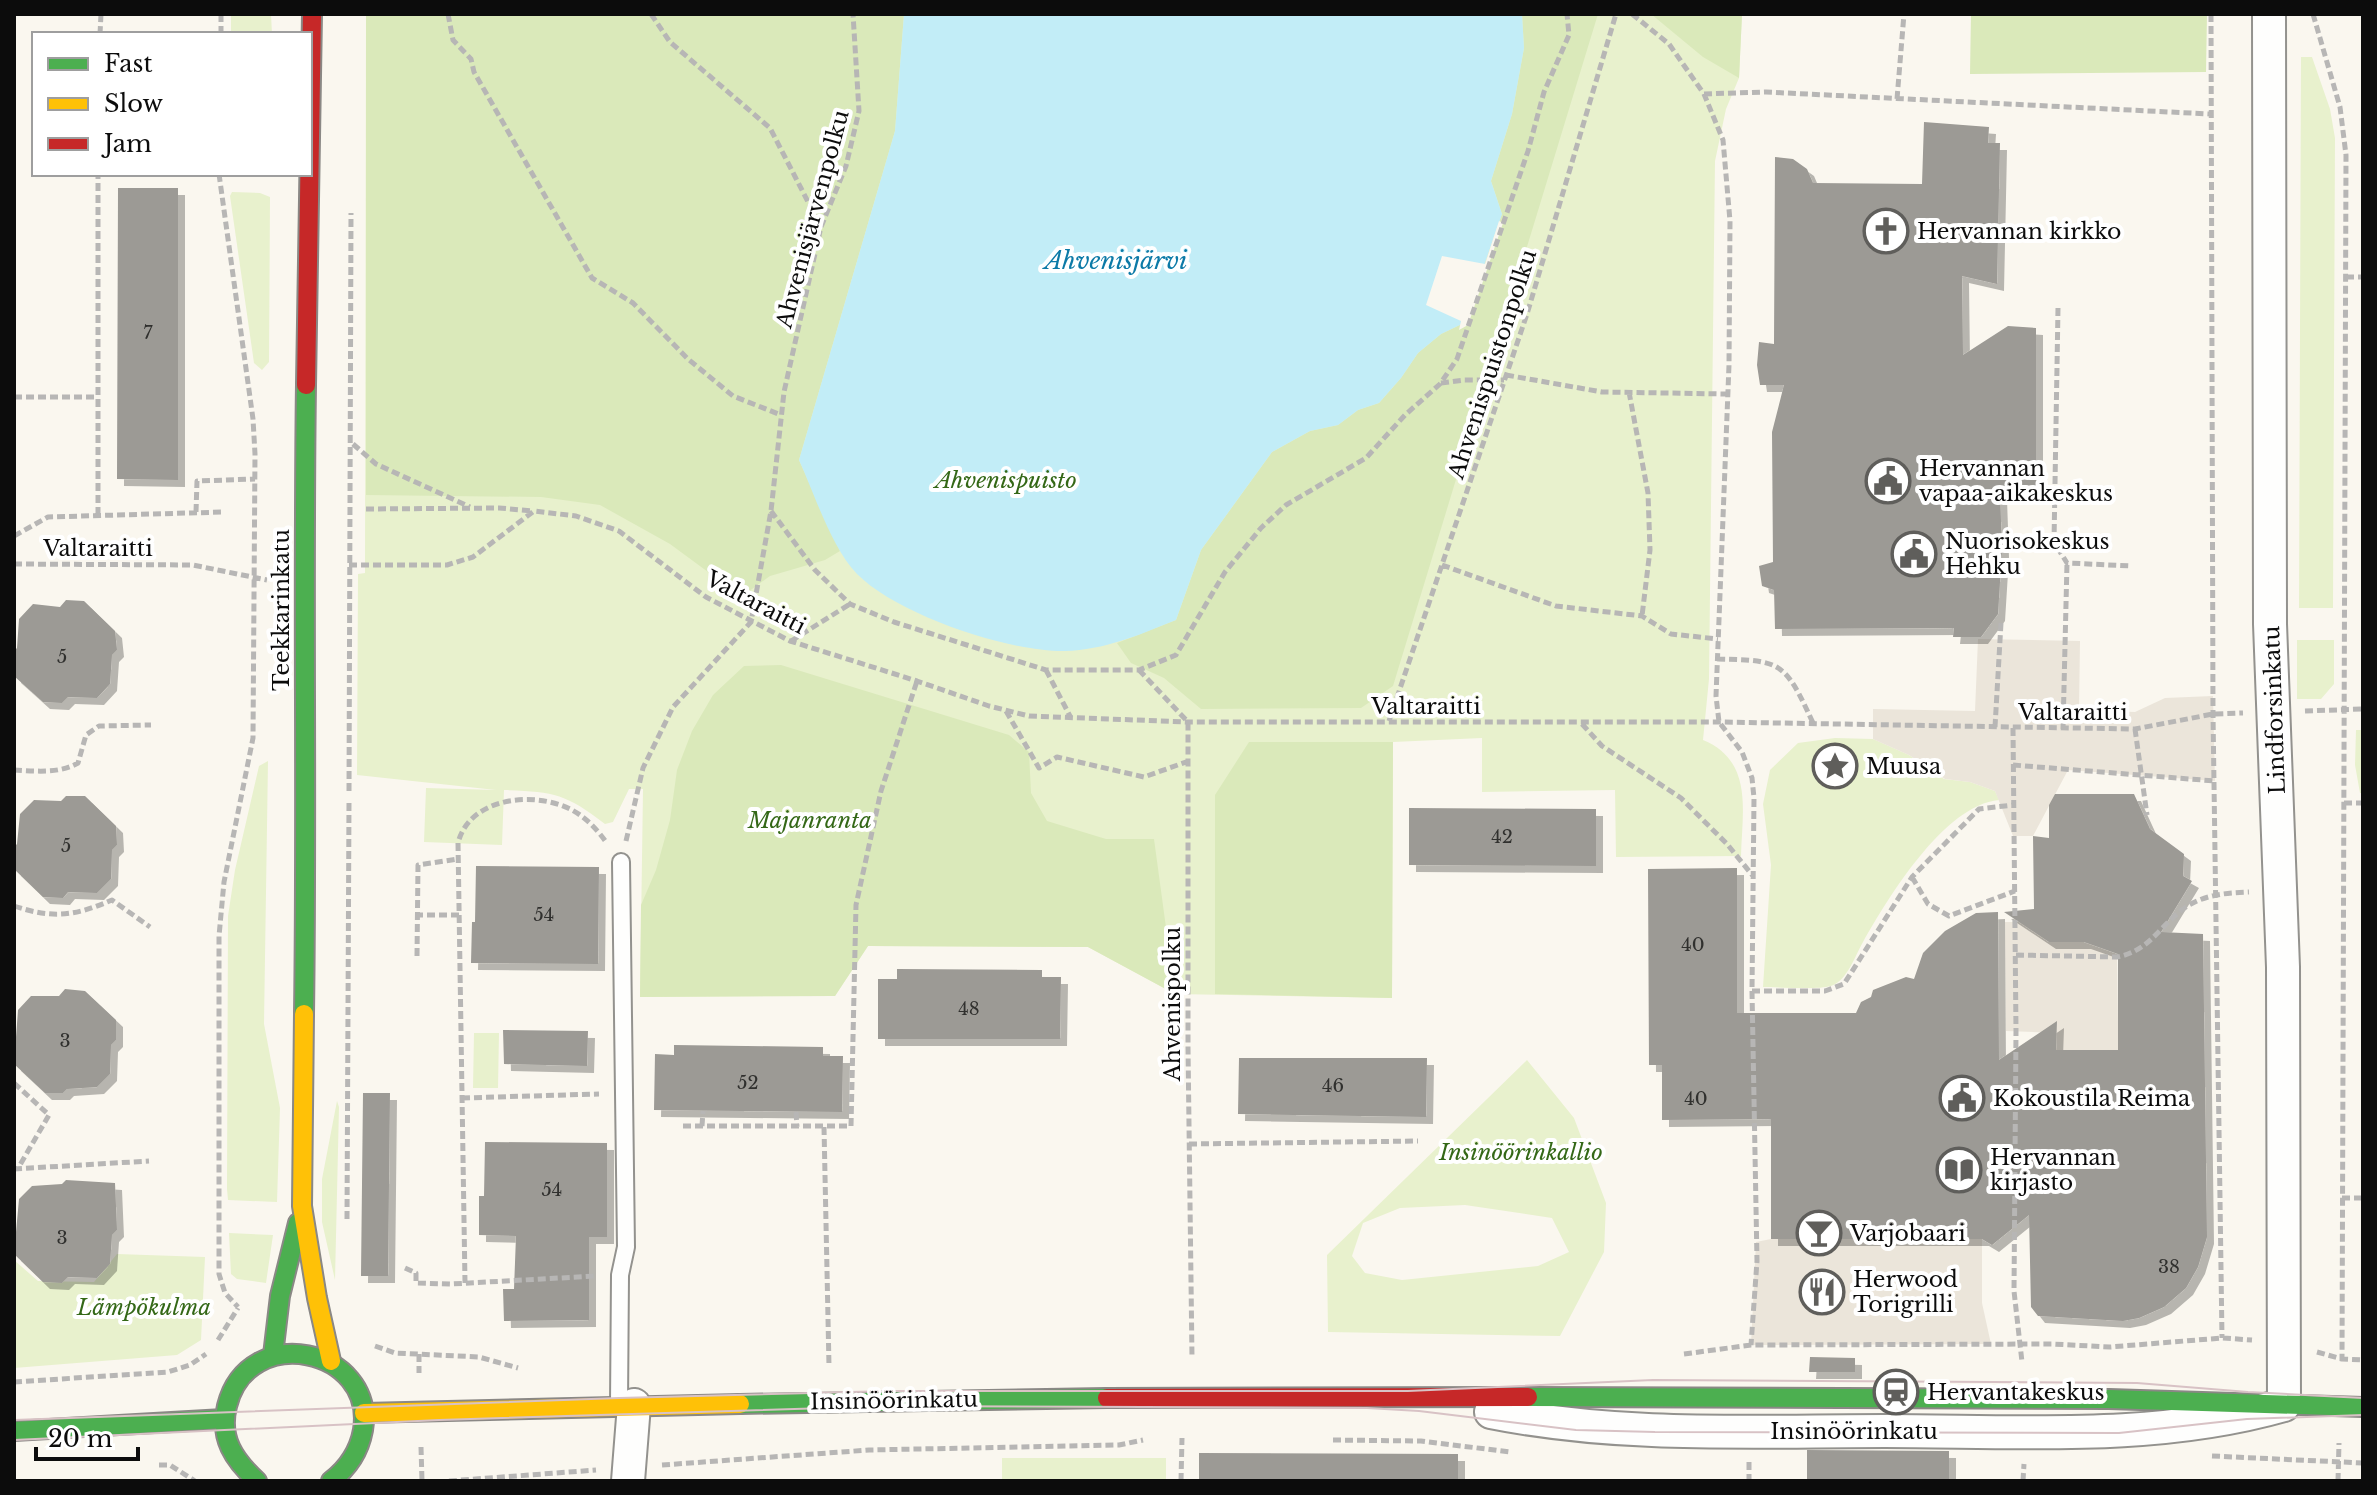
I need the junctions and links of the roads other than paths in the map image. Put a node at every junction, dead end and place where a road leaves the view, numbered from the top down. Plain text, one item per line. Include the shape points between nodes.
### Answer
1 (2269, 14) edge
2 (309, 176) edge
3 (621, 862) road end
4 (302, 1206) junction
5 (273, 1355) junction
6 (331, 1361) junction
7 (1424, 1399) junction
8 (627, 1405) junction
9 (2284, 1405) junction
10 (2363, 1407) edge
11 (364, 1413) junction
12 (224, 1419) junction
13 (14, 1431) edge
14 (628, 1474) edge
15 (257, 1481) edge
16 (333, 1481) edge

1 - 9 street, Lindforsinkatu via 2270,624 2283,951
2 - 4 street, Teekkarinkatu
3 - 8 lane via 626,1247 620,1275
4 - 5 street, Teekkarinkatu via 280,1296
4 - 6 street, Teekkarinkatu
5 - 6 street
5 - 12 street via 248,1368 231,1391
6 - 11 street via 354,1383
7 - 8 street, Insinöörinkatu
7 - 9 street, Insinöörinkatu via 2023,1398
7 - 9 street, Insinöörinkatu via 1609,1430 1736,1431 2119,1432 2241,1418
8 - 11 street, Insinöörinkatu
8 - 14 street
9 - 10 street, Insinöörinkatu
11 - 16 street via 363,1439 352,1462
12 - 13 street
12 - 15 street via 227,1443 240,1466

